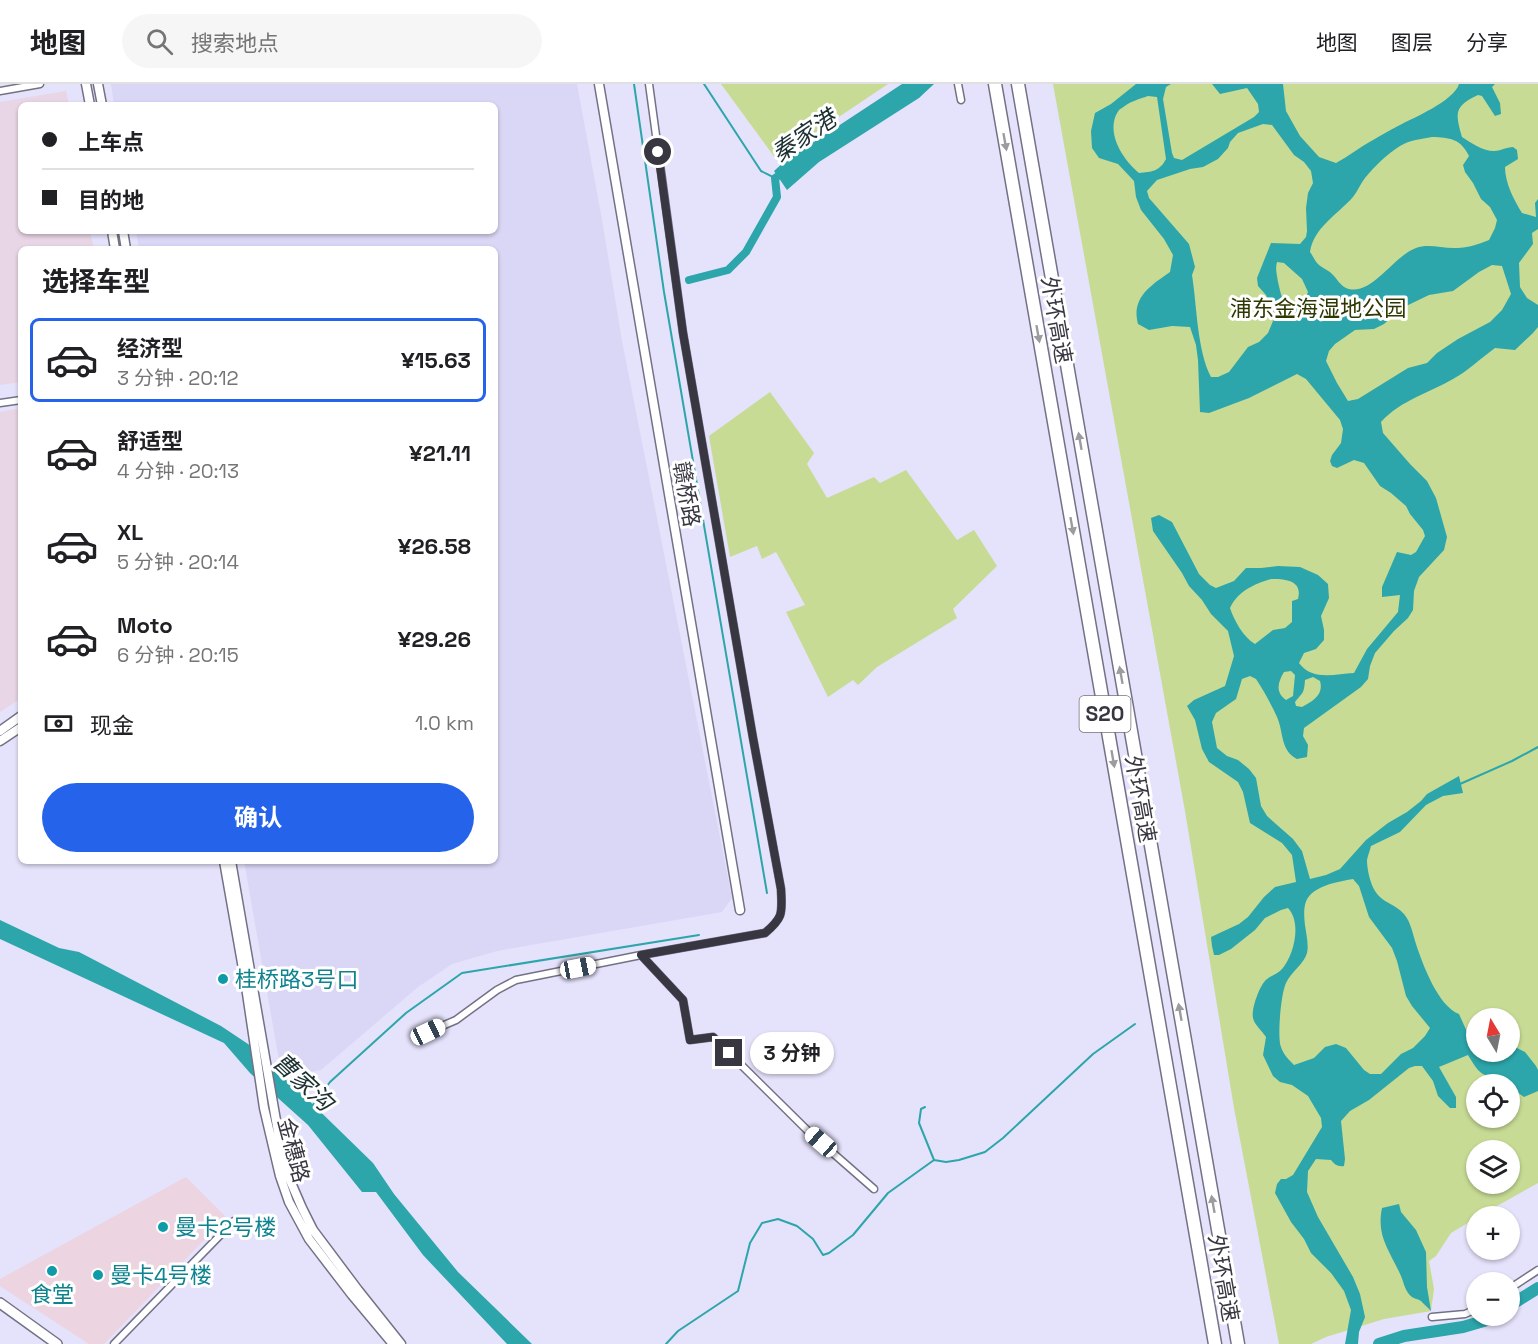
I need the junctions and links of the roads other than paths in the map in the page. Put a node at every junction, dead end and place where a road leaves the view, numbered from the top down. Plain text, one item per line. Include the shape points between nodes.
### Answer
1 (40, 84) edge
2 (86, 84) edge
3 (98, 84) edge
4 (598, 84) edge
5 (649, 84) edge
6 (958, 84) edge
7 (995, 84) edge
8 (1018, 84) edge
9 (0, 91) edge
10 (961, 100) dead end
11 (89, 102) edge
12 (101, 102) edge
13 (18, 400) edge
14 (0, 403) edge
15 (18, 718) edge
16 (18, 729) edge
17 (0, 730) edge
18 (0, 741) edge
19 (225, 864) edge
20 (231, 864) edge
21 (740, 910) dead end
22 (641, 955) junction
23 (255, 1018) junction
24 (428, 1032) dead end
25 (874, 1189) dead end
26 (234, 1221) dead end
27 (1538, 1270) edge
28 (1520, 1282) edge
29 (0, 1303) edge
30 (1466, 1314) edge
31 (1432, 1317) dead end
32 (57, 1344) edge
33 (114, 1344) edge
34 (393, 1344) edge
35 (401, 1344) edge
36 (1215, 1344) edge
37 (1238, 1344) edge

1 - 9 street
2 - 11 street
3 - 12 street
4 - 21 street, 赣桥路
5 - 22 street via 683,333 782,910 778,922 765,933
6 - 10 street
7 -> 36 highway, 外环高速 / S20
37 -> 8 highway, 外环高速 / S20
13 - 14 street
15 - 17 street
16 - 18 street
19 - 23 street, 金穗路
20 - 23 street, 金穗路
22 - 24 street via 516,980 456,1020
22 - 25 street via 683,1000 690,1040 713,1037 810,1133
23 - 34 street, 金穗路 via 254,1042 264,1108 289,1202 309,1239
23 - 35 street, 金穗路 via 264,1046 282,1155 302,1208 313,1230
26 - 33 street
27 - 28 street
29 - 32 main road
30 - 31 street

